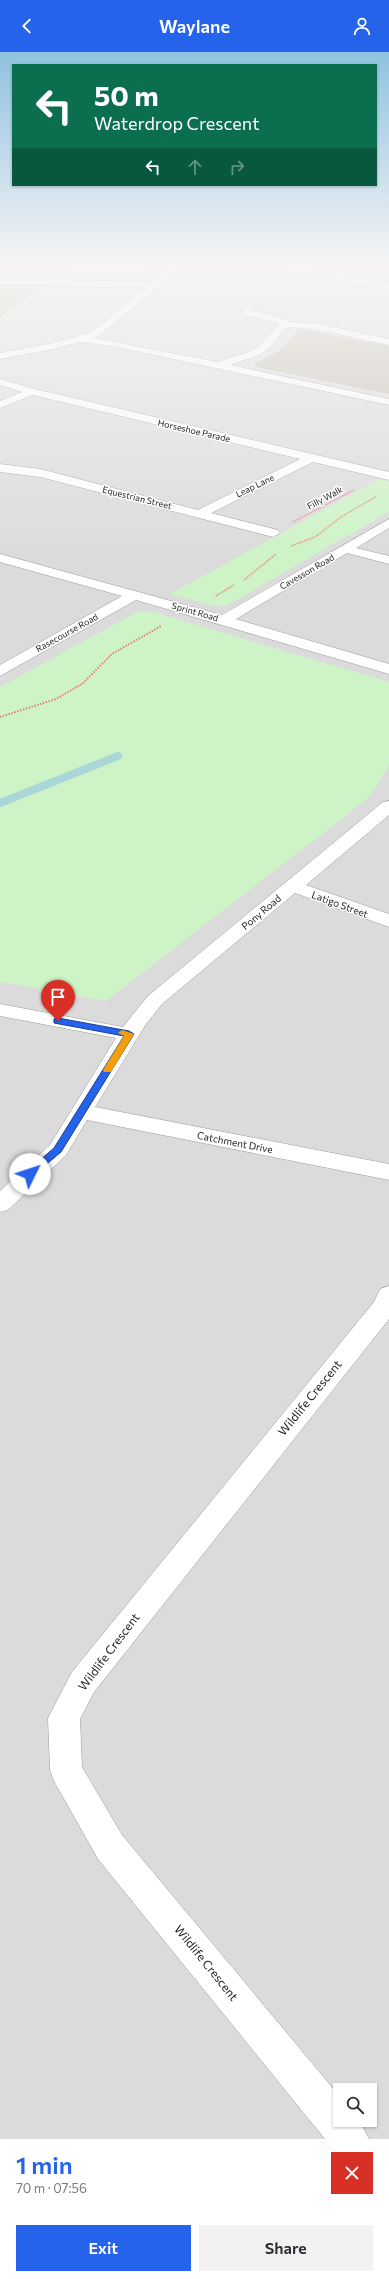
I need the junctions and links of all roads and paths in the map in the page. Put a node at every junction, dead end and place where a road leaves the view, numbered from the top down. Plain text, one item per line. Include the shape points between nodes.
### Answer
1 (211, 364) edge
2 (223, 364) edge
3 (218, 366) junction
4 (0, 382) edge
5 (32, 392) junction
6 (389, 402) edge
7 (0, 405) edge
8 (311, 458) junction
9 (389, 461) edge
10 (0, 468) edge
11 (369, 472) junction
12 (386, 476) edge
13 (199, 514) junction
14 (389, 523) edge
15 (273, 533) joint
16 (346, 549) junction
17 (0, 558) edge
18 (389, 560) edge
19 (134, 595) junction
20 (224, 620) junction
21 (389, 669) edge
22 (0, 671) edge
23 (389, 806) edge
24 (292, 886) junction
25 (389, 921) edge
26 (0, 1010) edge
27 (133, 1028) junction
28 (82, 1112) junction
29 (389, 1172) edge
30 (0, 1204) edge
31 (389, 1294) edge
32 (350, 2139) edge

1 - 3 street
2 - 3 street
3 - 6 street
4 - 5 street, Horseshoe Parade
5 - 7 street
5 - 8 street, Horseshoe Parade
8 - 11 street, Horseshoe Parade
8 - 13 street, Leap Lane
9 - 11 street
10 - 13 street, Equestrian Street via 40,473
11 - 12 street, Horseshoe Parade
12 - 15 path, Filly Walk
13 - 15 street, Equestrian Street
14 - 16 street, Cavesson Road
16 - 18 street
16 - 20 street, Cavesson Road
17 - 19 street, Sprint Road
19 - 20 street, Sprint Road
19 - 22 street, Rasecourse Road
20 - 21 street, Sprint Road
23 - 24 street, Pony Road
24 - 25 street, Latigo Street
24 - 27 street, Pony Road via 156,1000
26 - 27 street
27 - 28 street, Pony Road
28 - 29 street, Catchment Drive
28 - 30 street, Pony Road via 58,1150
31 - 32 street, Wildlife Crescent via 385,1306 83,1682 64,1718 66,1770 110,1847

